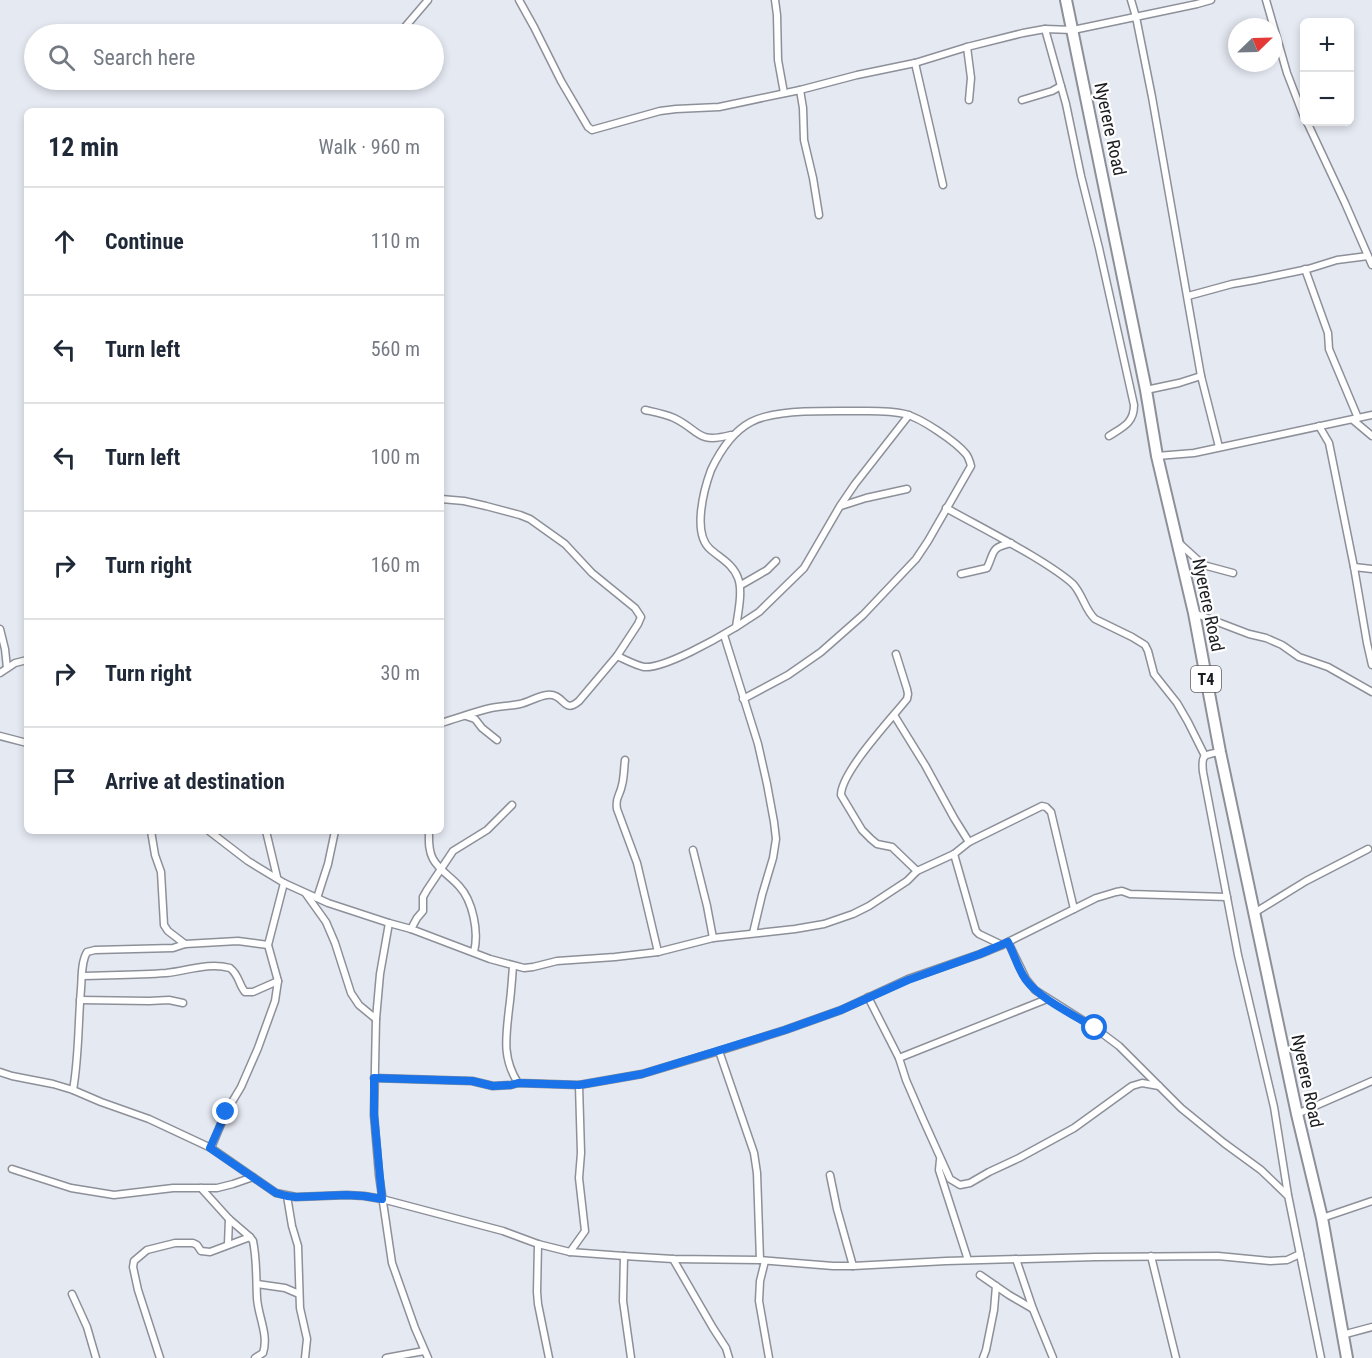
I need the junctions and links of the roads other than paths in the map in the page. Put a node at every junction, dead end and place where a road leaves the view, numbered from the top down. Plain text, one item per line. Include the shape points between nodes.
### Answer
1 (428, 0) edge
2 (519, 0) edge
3 (775, 0) edge
4 (1066, 0) edge
5 (1131, 0) edge
6 (1211, 0) edge
7 (1266, 0) edge
8 (1136, 17) junction
9 (408, 24) edge
10 (1045, 29) junction
11 (1073, 30) junction
12 (967, 47) junction
13 (915, 63) junction
14 (1061, 86) junction
15 (800, 90) junction
16 (784, 93) junction
17 (969, 100) dead end
18 (1022, 100) dead end
19 (1300, 105) edge
20 (1309, 126) edge
21 (943, 185) dead end
22 (819, 215) dead end
23 (1368, 256) junction
24 (1372, 264) edge
25 (1305, 269) junction
26 (1188, 296) junction
27 (1201, 376) junction
28 (1146, 390) junction
29 (645, 410) dead end
30 (909, 415) junction
31 (1372, 415) edge
32 (1355, 419) junction
33 (1319, 426) junction
34 (732, 435) junction
35 (1109, 436) dead end
36 (1372, 436) edge
37 (1219, 447) junction
38 (1157, 456) junction
39 (907, 489) dead end
40 (444, 499) edge
41 (840, 506) junction
42 (946, 508) junction
43 (1178, 542) junction
44 (1011, 543) junction
45 (776, 561) dead end
46 (1354, 567) junction
47 (1372, 569) edge
48 (1233, 573) dead end
49 (961, 574) dead end
50 (741, 585) junction
51 (1194, 613) junction
52 (736, 627) junction
53 (0, 629) edge
54 (724, 635) junction
55 (896, 654) dead end
56 (617, 656) junction
57 (24, 661) edge
58 (1372, 665) edge
59 (7, 668) junction
60 (0, 673) edge
61 (1372, 692) edge
62 (743, 699) junction
63 (894, 715) junction
64 (466, 716) junction
65 (444, 722) edge
66 (0, 736) edge
67 (497, 740) dead end
68 (24, 742) edge
69 (1220, 752) junction
70 (1205, 756) junction
71 (625, 760) dead end
72 (512, 806) dead end
73 (151, 834) edge
74 (213, 834) edge
75 (267, 834) edge
76 (334, 834) edge
77 (429, 834) edge
78 (969, 842) junction
79 (1368, 849) dead end
80 (693, 850) dead end
81 (954, 854) junction
82 (440, 869) junction
83 (917, 871) junction
84 (276, 877) junction
85 (284, 883) junction
86 (304, 891) junction
87 (1227, 897) junction
88 (317, 898) junction
89 (1074, 909) junction
90 (1254, 913) junction
91 (389, 923) junction
92 (411, 929) junction
93 (753, 933) junction
94 (713, 938) junction
95 (1005, 943) junction
96 (185, 944) junction
97 (268, 945) junction
98 (474, 952) junction
99 (658, 952) junction
100 (513, 966) junction
101 (82, 976) junction
102 (278, 981) junction
103 (868, 997) junction
104 (1047, 999) junction
105 (80, 1000) junction
106 (183, 1003) dead end
107 (376, 1019) junction
108 (719, 1051) junction
109 (899, 1058) junction
110 (0, 1072) edge
111 (374, 1078) junction
112 (1372, 1081) edge
113 (518, 1083) junction
114 (579, 1085) junction
115 (1159, 1086) junction
116 (73, 1090) junction
117 (1297, 1114) junction
118 (210, 1148) junction
119 (941, 1156) junction
120 (12, 1169) dead end
121 (830, 1175) dead end
122 (253, 1177) junction
123 (201, 1188) junction
124 (1288, 1195) junction
125 (287, 1196) junction
126 (382, 1199) junction
127 (1372, 1201) edge
128 (1322, 1218) junction
129 (229, 1219) junction
130 (250, 1237) junction
131 (228, 1244) junction
132 (538, 1244) junction
133 (570, 1252) junction
134 (1300, 1254) junction
135 (624, 1256) junction
136 (1151, 1256) junction
137 (673, 1259) junction
138 (1016, 1259) junction
139 (968, 1260) junction
140 (763, 1261) junction
141 (853, 1266) junction
142 (980, 1275) dead end
143 (257, 1284) junction
144 (996, 1286) junction
145 (72, 1294) dead end
146 (299, 1294) junction
147 (1033, 1309) junction
148 (1372, 1327) edge
149 (1342, 1335) junction
150 (424, 1351) junction
151 (96, 1358) edge
152 (160, 1358) edge
153 (255, 1358) edge
154 (305, 1358) edge
155 (386, 1358) edge
156 (428, 1358) edge
157 (549, 1358) edge
158 (631, 1358) edge
159 (729, 1358) edge
160 (769, 1358) edge
161 (983, 1358) edge
162 (1053, 1358) edge
163 (1176, 1358) edge
164 (1321, 1358) edge
165 (1347, 1358) edge

1 - 9 street
2 - 16 street via 561,81 592,130 660,111 719,107
3 - 16 street
4 - 11 highway, Nyerere Road / T4
5 - 8 street
6 - 8 street
7 - 19 street
8 - 11 street
8 - 26 street
10 - 11 street
10 - 12 street
10 - 14 street
11 - 28 highway, Nyerere Road / T4
12 - 13 street
12 - 17 street
13 - 15 street
13 - 21 street
14 - 18 street
14 - 35 street via 1134,405 1129,423
15 - 16 street
15 - 22 street via 804,140
20 - 23 street
23 - 24 street
23 - 25 street
25 - 26 street
25 - 32 street
26 - 27 street
27 - 28 street
27 - 37 street
28 - 38 highway, Nyerere Road / T4
29 - 34 street via 673,417 702,437
30 - 34 street via 872,411 789,414 763,417
30 - 41 street
30 - 42 street via 950,440 970,462
31 - 32 street
32 - 33 street
32 - 36 street
33 - 37 street
33 - 46 street via 1329,443
34 - 50 street via 711,470 700,517 706,545 734,569
37 - 38 street
38 - 43 highway, Nyerere Road / T4
39 - 41 street
40 - 56 street via 520,515 565,544 640,614 641,619
41 - 52 street via 804,568 759,612
42 - 44 street
42 - 62 street via 915,559 863,615 813,658
43 - 48 street via 1206,566
43 - 51 highway, Nyerere Road / T4
44 - 49 street via 995,549 987,568
44 - 70 street via 1073,584 1095,619 1145,645 1154,674 1182,713
45 - 50 street
46 - 47 street
46 - 58 street
50 - 52 street
51 - 61 street via 1282,645
51 - 69 highway, Nyerere Road / T4
52 - 54 street
53 - 59 street
54 - 56 street via 655,667
54 - 62 street
55 - 63 street via 908,694
56 - 64 street via 573,706 546,695
57 - 59 street
59 - 60 street
62 - 93 street via 768,784 776,839
63 - 78 street
63 - 83 street via 852,769 841,795 871,839 892,847
64 - 65 street
64 - 67 street via 475,719
66 - 68 street
69 - 70 street
69 - 90 highway, Nyerere Road / T4
70 - 87 street via 1203,772
71 - 99 street via 616,810 637,863
72 - 82 street via 487,830 453,851
73 - 96 street via 161,872 164,925
74 - 84 street
75 - 84 street
76 - 88 street
77 - 82 street via 429,848
78 - 81 street
78 - 89 street via 1046,807 1051,812
79 - 90 street via 1306,880
80 - 94 street
81 - 83 street
81 - 95 street via 976,930
82 - 92 street via 423,897 423,911
82 - 98 street via 460,887 471,907
83 - 93 street via 888,894 852,914 824,924
84 - 85 street
85 - 86 street
85 - 97 street
86 - 88 street
86 - 107 street via 326,922 351,993
87 - 89 street via 1122,891
87 - 124 street via 1274,1107
88 - 91 street
89 - 95 street
90 - 117 highway, Nyerere Road / T4
91 - 92 street
91 - 107 street
92 - 98 street
93 - 94 street
94 - 99 street
95 - 103 street
95 - 104 street via 1026,979
96 - 97 street via 238,941
96 - 101 street via 173,948 91,950 85,953
97 - 102 street
98 - 100 street
99 - 100 street
100 - 113 street via 506,1048
101 - 102 street via 224,966 233,970 245,992
101 - 105 street
102 - 118 street via 258,1048
103 - 108 street via 841,1010
103 - 109 street
104 - 109 street
104 - 115 street via 1119,1046
105 - 106 street
105 - 116 street
107 - 111 street
108 - 114 street via 642,1074
108 - 140 street via 754,1153
109 - 119 street
110 - 116 street
111 - 113 street via 472,1081 493,1086
111 - 126 street
112 - 117 street
113 - 114 street
114 - 133 street via 579,1178 585,1231
115 - 119 street via 1132,1086 1074,1128 970,1183 960,1185 950,1179
115 - 124 street
116 - 118 street
117 - 128 highway, Nyerere Road / T4
118 - 122 street
119 - 139 street via 939,1170
120 - 123 street via 71,1188 114,1194
121 - 141 street
122 - 123 street via 225,1187
122 - 125 street
123 - 129 street
124 - 134 street
125 - 126 street
125 - 146 street via 298,1246
126 - 132 street
126 - 150 street via 392,1263
127 - 128 street
128 - 149 highway, Nyerere Road / T4
129 - 130 street
129 - 131 street
130 - 131 street
130 - 143 street
131 - 152 street via 205,1252 193,1243 175,1243 147,1250 134,1260 138,1290
132 - 133 street
132 - 157 street via 538,1304
133 - 135 street
134 - 136 street via 1270,1261
134 - 164 street
135 - 137 street
135 - 158 street via 623,1301
136 - 138 street
136 - 163 street
137 - 140 street
137 - 159 street
138 - 139 street
138 - 147 street
139 - 141 street
140 - 141 street
140 - 160 street via 759,1301
142 - 144 street
143 - 146 street
143 - 153 street via 266,1341 263,1353
144 - 147 street
144 - 161 street
145 - 151 street
146 - 154 street via 307,1339
147 - 162 street
148 - 149 street
149 - 165 highway, Nyerere Road / T4
150 - 155 street
150 - 156 street

